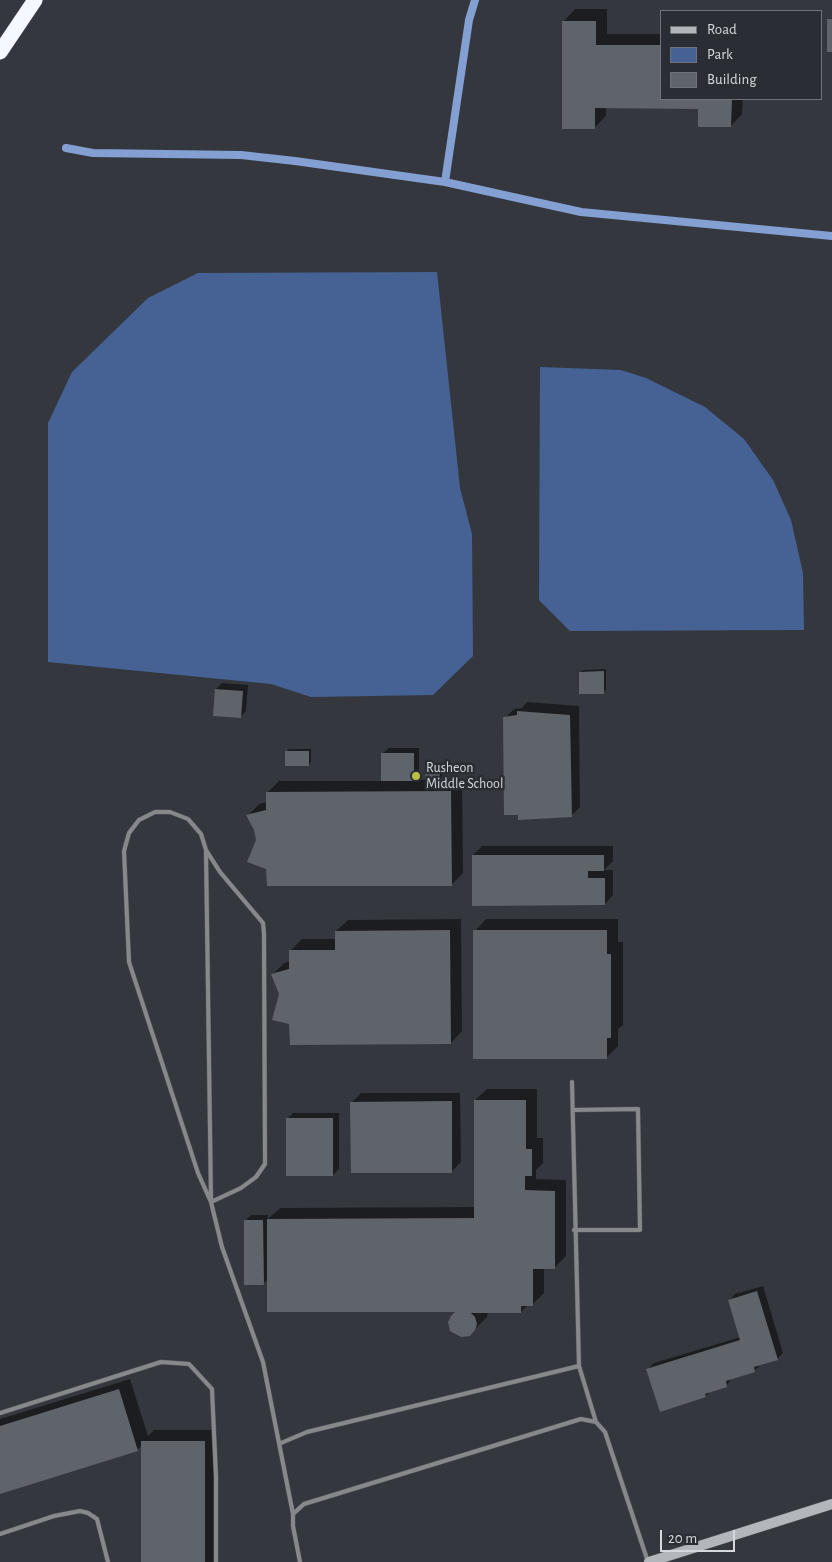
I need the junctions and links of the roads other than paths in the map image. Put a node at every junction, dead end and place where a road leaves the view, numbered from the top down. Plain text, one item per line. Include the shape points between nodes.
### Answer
1 (35, 0) edge
2 (0, 52) edge
3 (206, 850) junction
4 (572, 1082) dead end
5 (573, 1110) junction
6 (211, 1202) junction
7 (574, 1230) junction
8 (579, 1366) junction
9 (0, 1413) edge
10 (596, 1422) junction
11 (280, 1443) junction
12 (832, 1504) edge
13 (293, 1514) junction
14 (0, 1534) edge
15 (108, 1562) edge
16 (216, 1562) edge
17 (300, 1562) edge
18 (648, 1562) edge

1 - 2 highway
3 - 6 lane
3 - 6 lane via 262,923 264,934 265,1164 256,1177 241,1188
3 - 6 lane via 201,834 188,819 170,812 155,812 139,820 128,833 124,851 124,889 128,962 198,1173
4 - 5 lane
5 - 7 lane
5 - 7 lane via 638,1109 640,1230
6 - 11 lane via 222,1247 263,1362
7 - 8 lane
8 - 10 lane
8 - 11 lane via 307,1432
9 - 16 lane via 161,1362 189,1364 212,1389
10 - 13 lane via 571,1422 304,1504
10 - 18 lane via 605,1432
11 - 13 lane
12 - 18 main road
13 - 17 lane via 292,1526
14 - 15 lane via 54,1516 88,1513 97,1519

